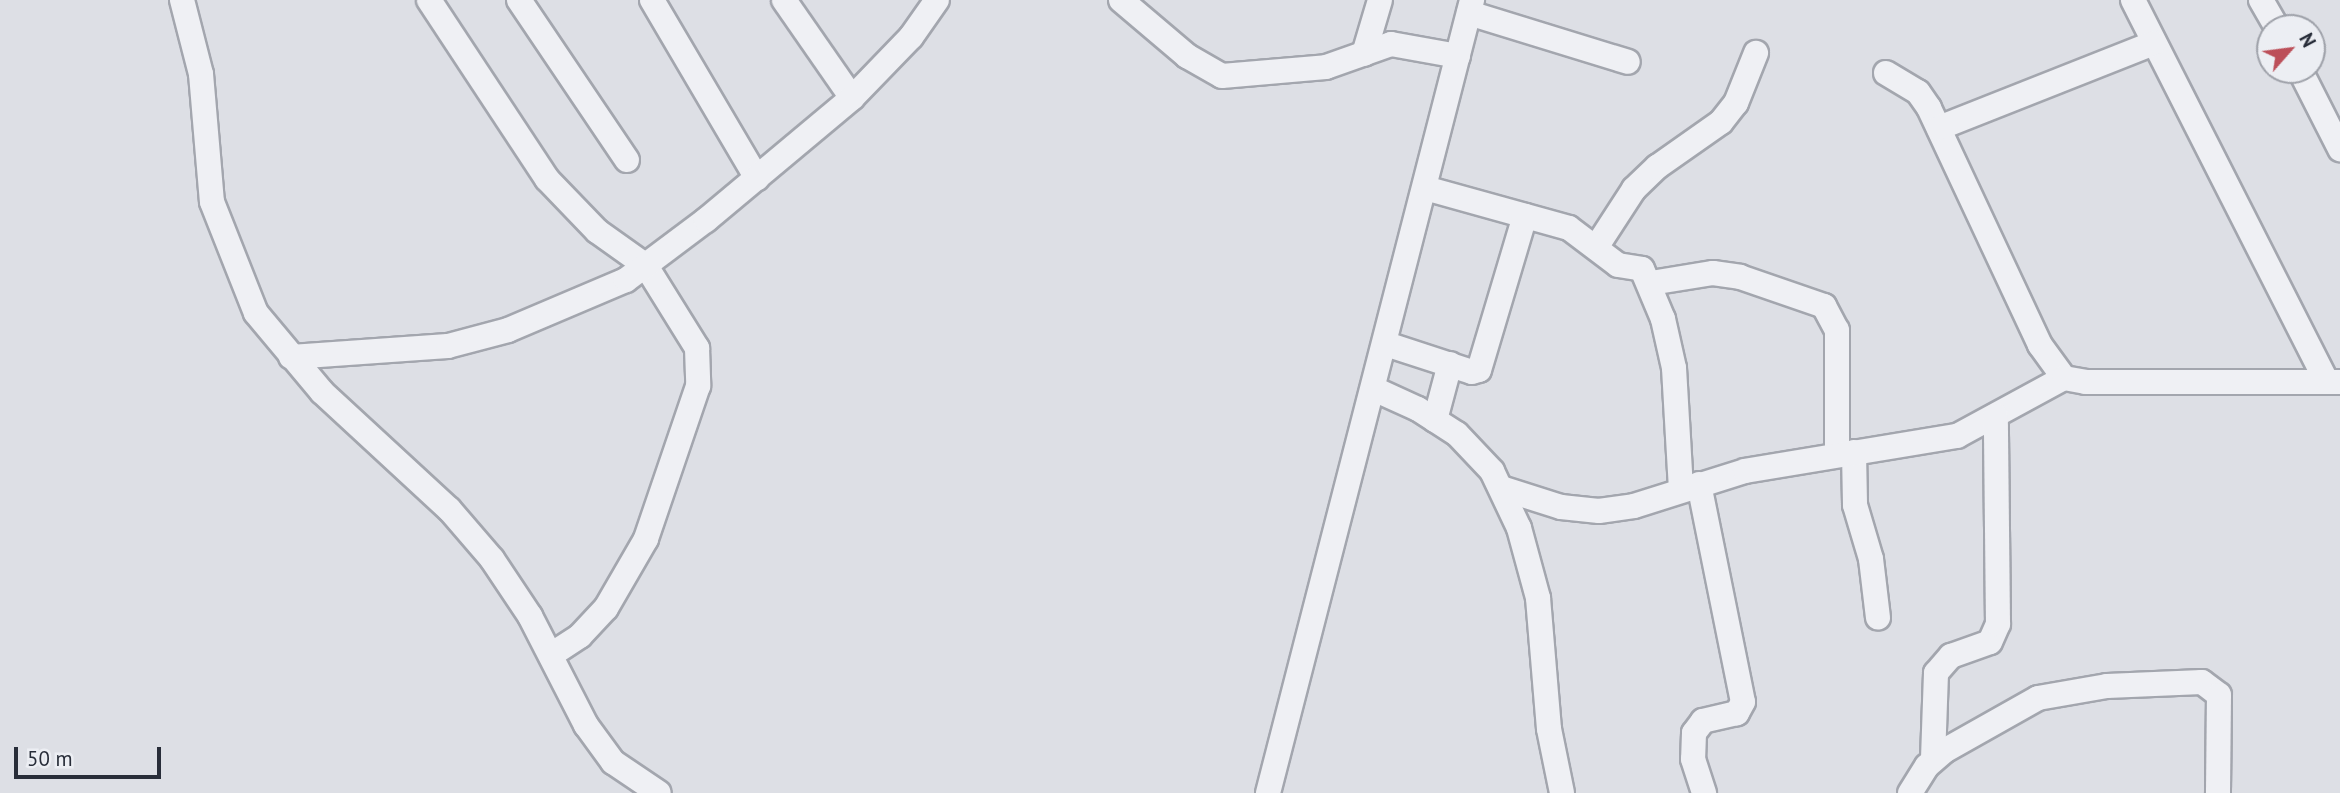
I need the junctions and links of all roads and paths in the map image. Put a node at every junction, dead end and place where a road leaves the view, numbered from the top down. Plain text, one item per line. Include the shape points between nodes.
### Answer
1 (182, 0) edge
2 (429, 0) edge
3 (519, 0) edge
4 (652, 0) edge
5 (784, 0) edge
6 (1121, 0) edge
7 (1380, 0) edge
8 (2133, 0) edge
9 (930, 4) edge
10 (1471, 6) edge
11 (2154, 43) junction
12 (1756, 53) dead end
13 (1364, 54) junction
14 (1458, 56) junction
15 (1628, 62) dead end
16 (1886, 72) dead end
17 (2312, 84) edge
18 (852, 98) junction
19 (2331, 107) edge
20 (1939, 128) junction
21 (2340, 149) edge
22 (627, 160) dead end
23 (757, 178) junction
24 (1425, 188) junction
25 (1525, 216) junction
26 (1598, 246) junction
27 (646, 266) junction
28 (1651, 283) junction
29 (1386, 344) junction
30 (291, 356) junction
31 (1450, 364) junction
32 (2064, 378) junction
33 (2333, 382) edge
34 (1374, 389) junction
35 (1996, 416) junction
36 (1435, 420) junction
37 (1845, 453) junction
38 (1690, 487) junction
39 (1501, 488) junction
40 (1878, 618) dead end
41 (551, 655) junction
42 (1933, 759) junction
43 (659, 793) edge
44 (1268, 793) edge
45 (1562, 793) edge
46 (1704, 793) edge
47 (1910, 793) edge
48 (2218, 793) edge

1 - 30 street via 201,74 212,202 256,313
2 - 27 street via 547,179 597,231
3 - 22 street
4 - 23 street
5 - 18 street
6 - 13 street via 1196,64 1222,76 1326,67
7 - 13 street
8 - 11 street
9 - 18 street via 911,37
10 - 14 street
10 - 15 street
11 - 20 street
11 - 33 street
12 - 26 street via 1737,103 1721,122 1634,189
13 - 14 street via 1391,44
14 - 24 street
16 - 20 street via 1918,92
17 - 19 street
18 - 23 street
19 - 21 street
20 - 32 street via 2040,345
23 - 27 street
24 - 25 street
24 - 29 street
25 - 26 street via 1569,228
25 - 31 street via 1481,367 1472,372
26 - 28 street via 1618,265 1642,269
27 - 30 street via 582,301 508,330 448,346
27 - 41 street via 697,348 698,386 646,539 628,576 580,636
28 - 37 street via 1690,274 1740,277 1824,306 1837,330
28 - 38 street via 1674,368
29 - 31 street
29 - 34 street
30 - 41 street via 322,392 449,509 492,559
31 - 36 street
32 - 33 street via 2086,382
32 - 35 street
34 - 36 street
34 - 44 street
35 - 37 street via 1936,442
35 - 42 street via 1998,624 1990,642 1951,656 1936,673
36 - 39 street via 1457,434 1493,471
37 - 38 street
37 - 40 street via 1871,559
38 - 39 street via 1634,506 1599,511 1561,508
38 - 46 street via 1743,702 1737,713 1703,721 1694,733 1693,759
39 - 45 street via 1519,528 1538,598 1549,729
41 - 43 street via 586,725 613,762
42 - 47 street
42 - 48 street via 2038,698 2107,686 2202,682 2218,695

